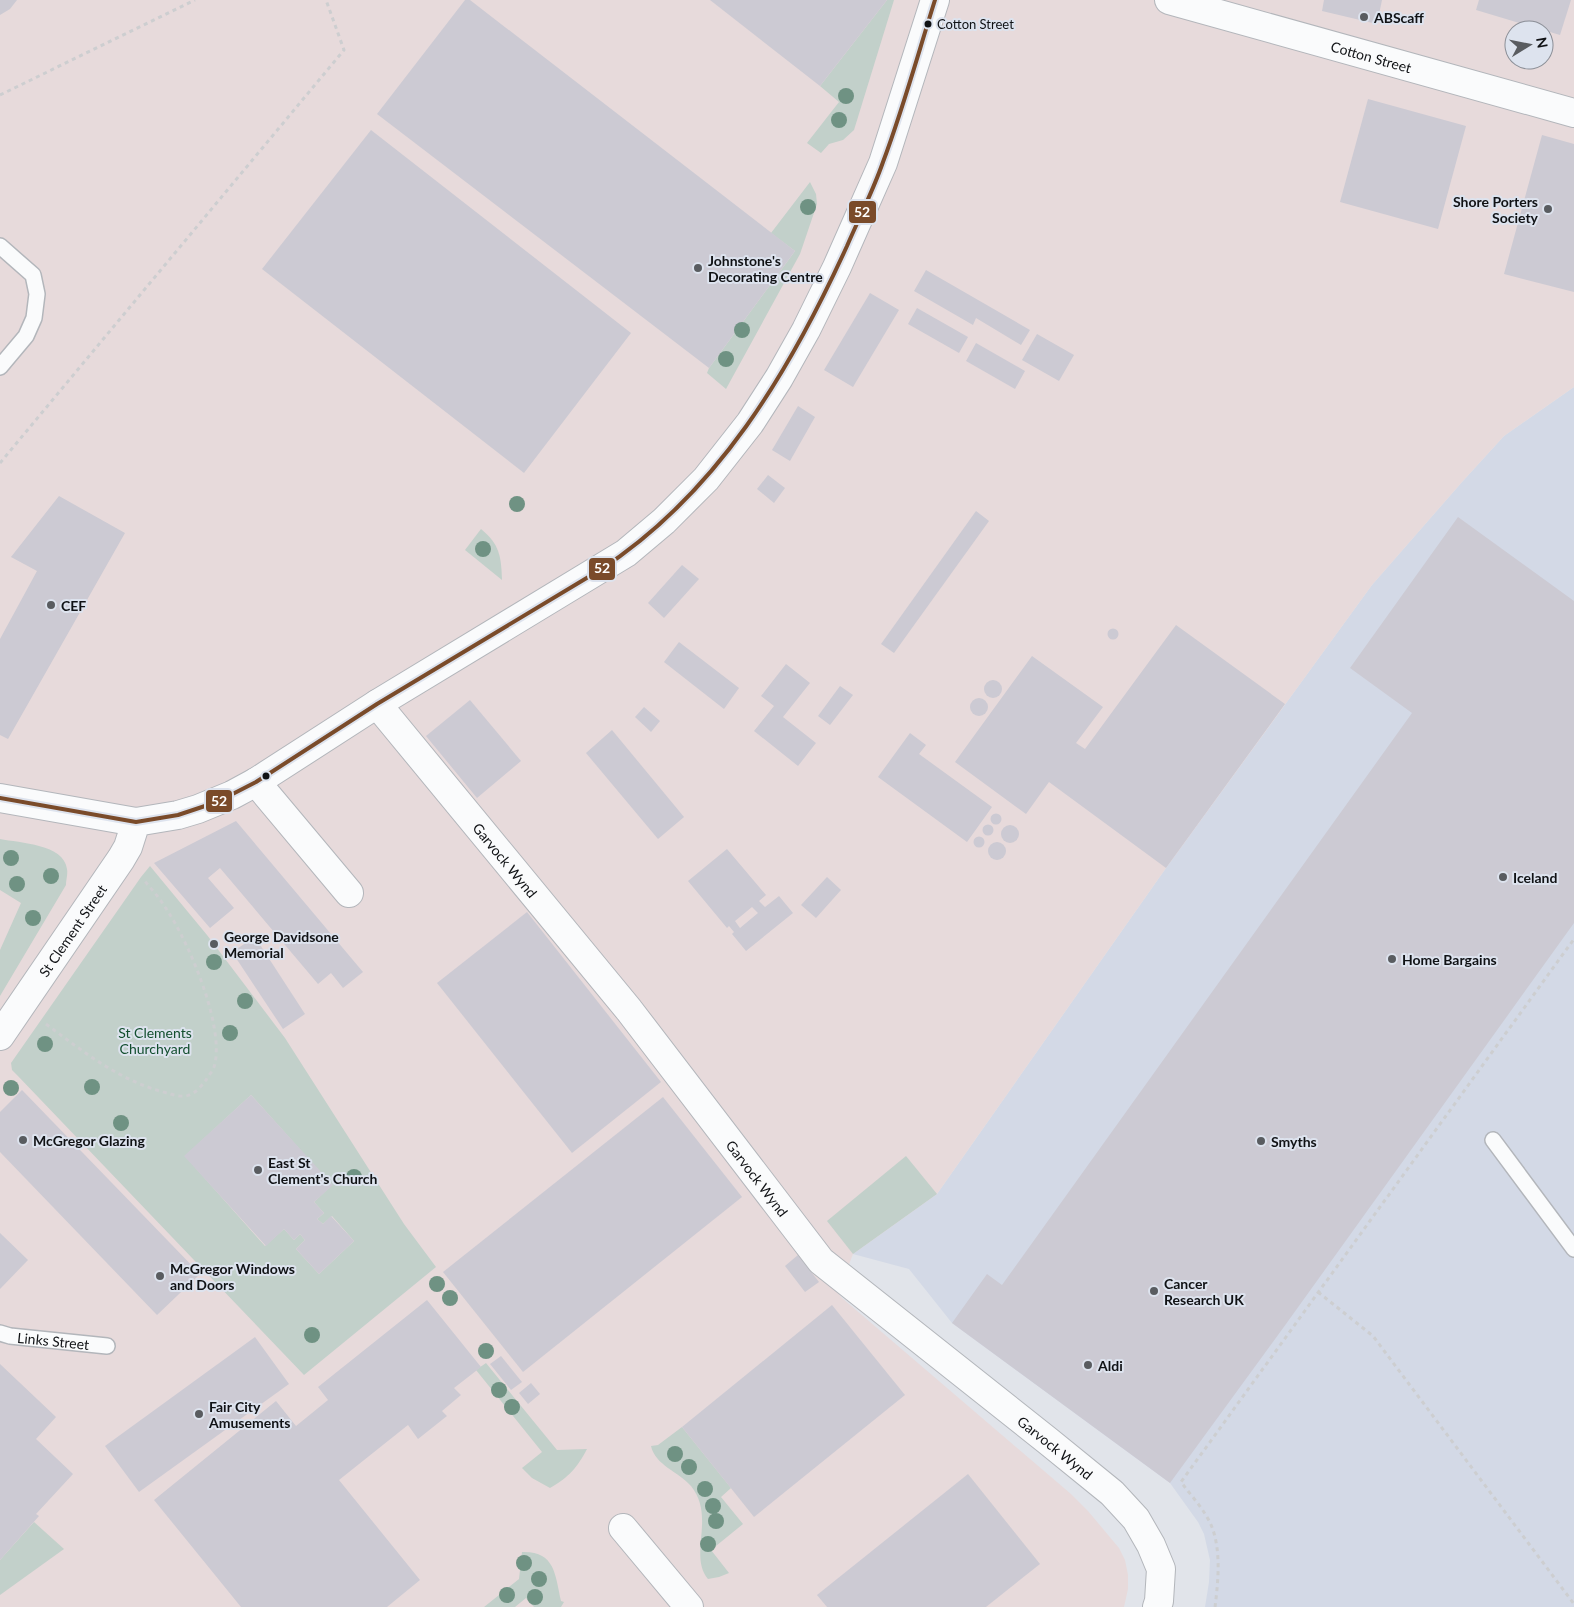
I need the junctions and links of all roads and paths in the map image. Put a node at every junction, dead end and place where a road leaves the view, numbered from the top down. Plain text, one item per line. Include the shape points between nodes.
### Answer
1 (195, 0) edge
2 (326, 0) edge
3 (935, 0) edge
4 (1169, 0) edge
5 (0, 95) edge
6 (1574, 113) edge
7 (0, 246) edge
8 (0, 367) edge
9 (0, 463) edge
10 (377, 704) junction
11 (256, 782) junction
12 (0, 798) edge
13 (136, 822) junction
14 (121, 859) junction
15 (349, 894) dead end
16 (1573, 941) edge
17 (20, 1006) junction
18 (0, 1036) edge
19 (1493, 1140) dead end
20 (1574, 1249) edge
21 (1318, 1292) junction
22 (0, 1333) edge
23 (106, 1346) dead end
24 (624, 1528) dead end
25 (1574, 1604) edge
26 (689, 1607) edge
27 (1157, 1607) edge
28 (1216, 1607) edge

1 - 5 path
2 - 9 path via 344,50
3 - 10 street via 883,163 837,267 779,378 729,451 664,521 626,553
4 - 6 street, Cotton Street
7 - 8 lane via 33,276 37,294 34,318 26,336
10 - 11 street
10 - 27 street, Garvock Wynd via 629,1010 821,1261 1048,1441 1112,1494 1136,1519 1161,1569
11 - 13 street via 198,809
11 - 15 street
12 - 13 street
13 - 14 street, St Clement Street
14 - 17 street, St Clement Street
14 - 17 path via 141,877 165,907 191,954 214,1027 214,1068 190,1095 177,1096 151,1089 126,1079
16 - 21 path
17 - 18 street, St Clement Street
19 - 20 lane
21 - 25 path via 1374,1336
21 - 28 path via 1181,1482 1213,1530 1218,1583
22 - 23 lane, Links Street
24 - 26 street

